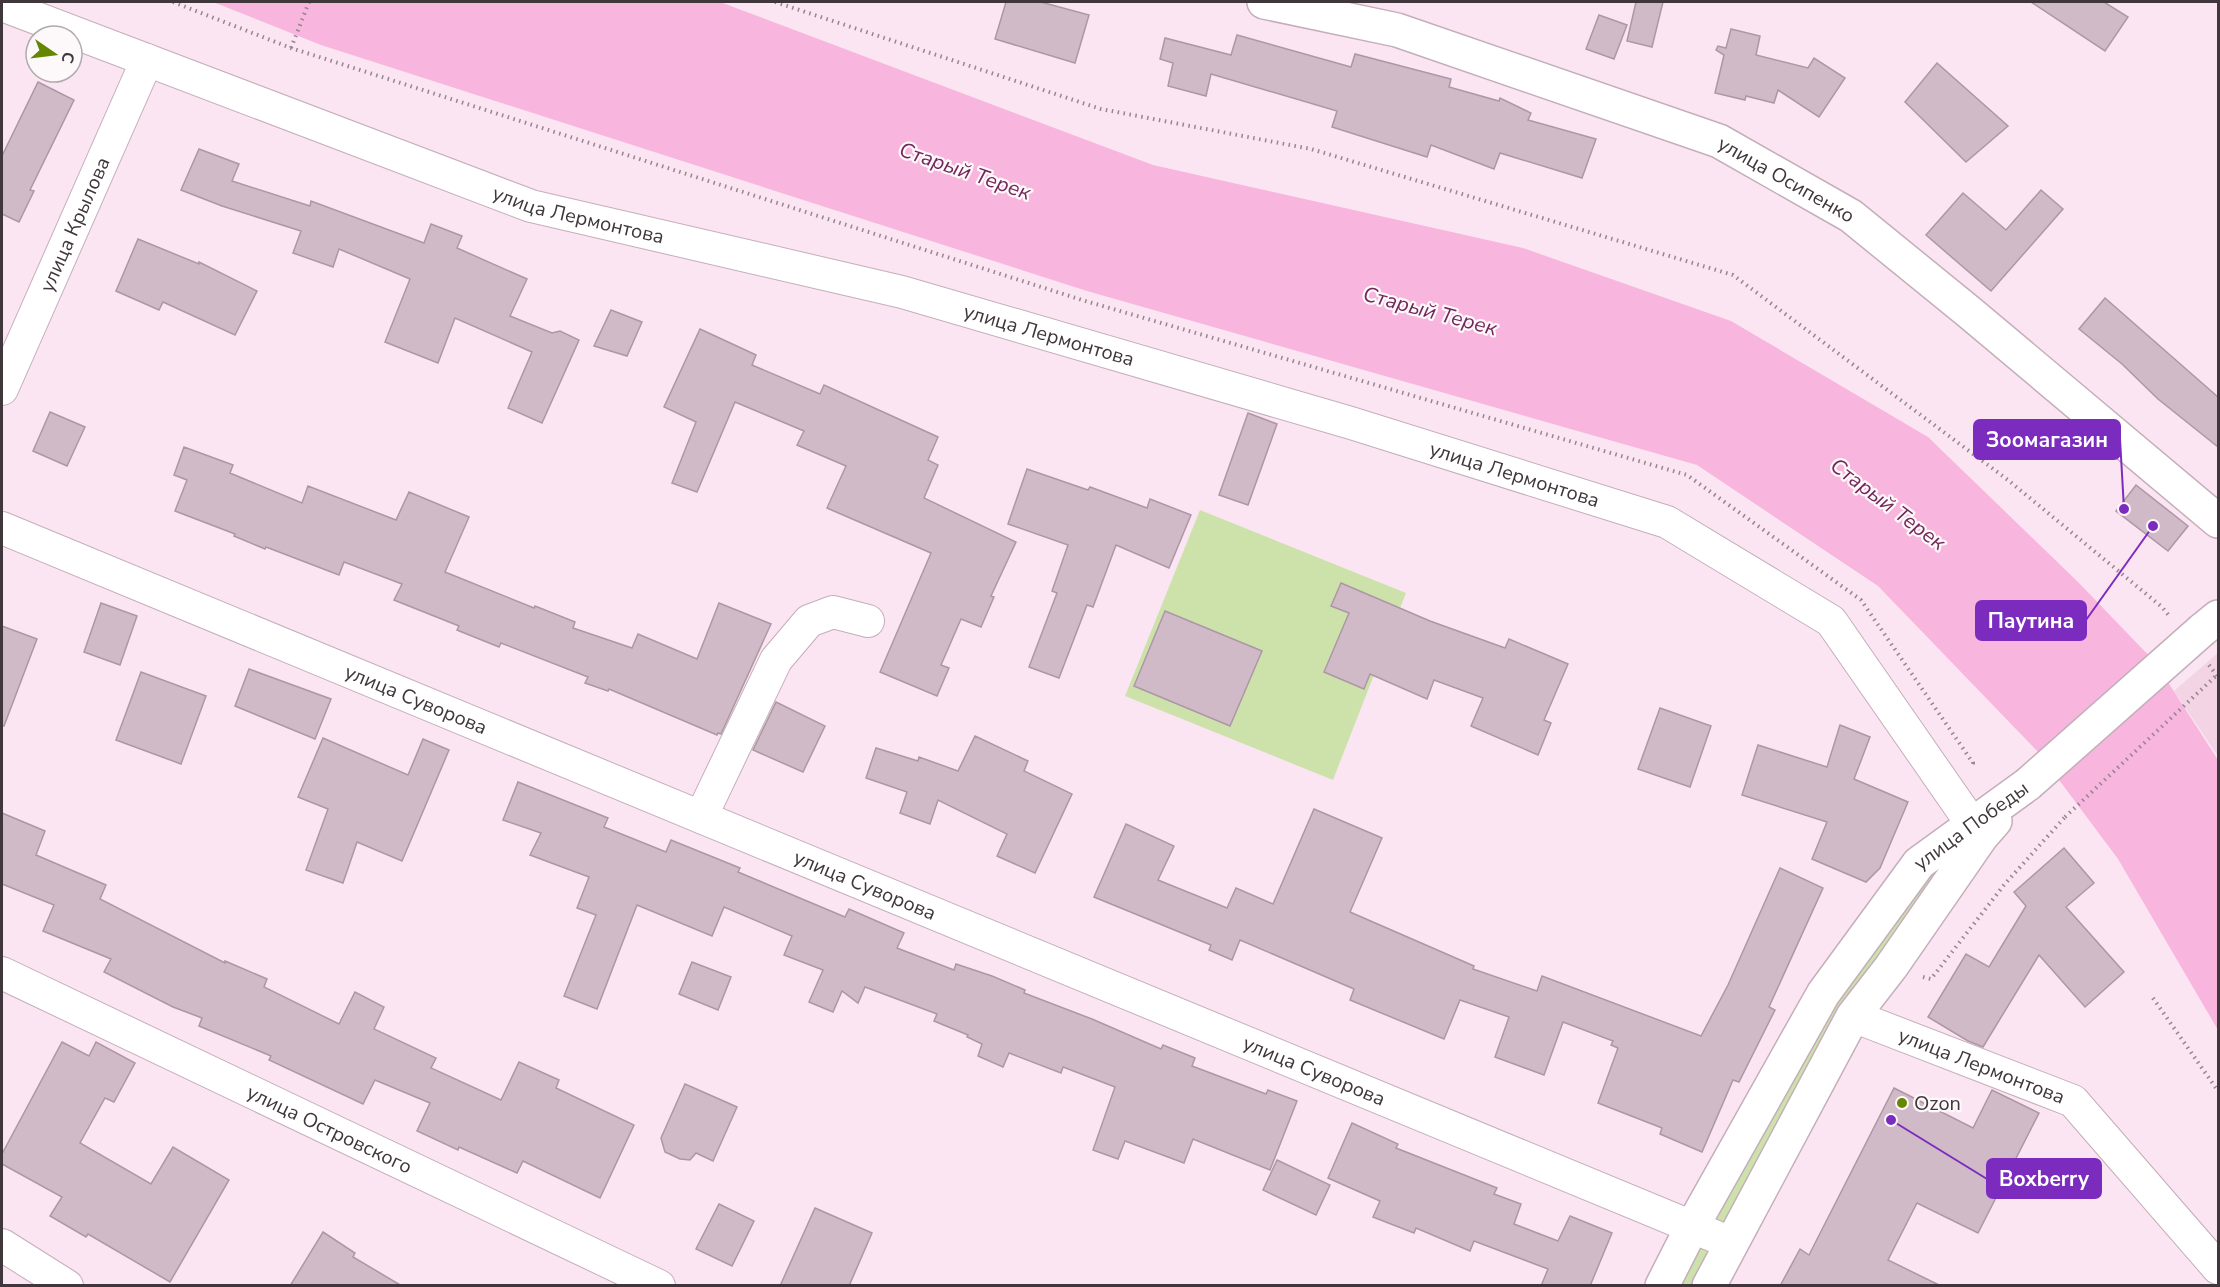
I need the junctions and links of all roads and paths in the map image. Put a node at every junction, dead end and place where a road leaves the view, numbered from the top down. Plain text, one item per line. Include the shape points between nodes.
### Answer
1 (309, 2) edge
2 (775, 2) edge
3 (1264, 2) edge
4 (2, 5) edge
5 (291, 48) dead end
6 (147, 60) junction
7 (2, 389) edge
8 (2218, 521) edge
9 (2, 528) edge
10 (868, 621) dead end
11 (2200, 633) edge
12 (2218, 676) edge
13 (701, 817) junction
14 (2065, 817) dead end
15 (1976, 831) junction
16 (2, 973) edge
17 (2152, 998) dead end
18 (1853, 1016) junction
19 (2218, 1091) edge
20 (1692, 1227) junction
21 (1731, 1243) junction
22 (2, 1245) edge
23 (2218, 1268) edge
24 (67, 1286) edge
25 (659, 1286) edge
26 (1662, 1286) edge
27 (1709, 1286) edge

1 - 5 path
2 - 11 path via 1101,109 1311,149 1733,274 2008,480
3 - 8 main road, улица Осипенко via 1397,30 1719,141 1851,216
4 - 6 street, улица Лермонтова
6 - 7 street, улица Крылова
6 - 15 street, улица Лермонтова via 531,206 902,292 1351,423 1667,522 1831,621
9 - 13 street, улица Суворова
10 - 13 street via 833,612 809,621 802,629 776,660
11 - 12 path
11 - 15 main road, улица Победы, bridge
12 - 14 path, bridge
13 - 20 street, улица Суворова
15 - 18 main road, улица Победы via 1891,968
15 - 20 main road, улица Победы via 1919,863 1823,994
16 - 25 street, улица Островского
17 - 19 path
18 - 21 main road, улица Победы
18 - 23 street, улица Лермонтова via 2073,1101
20 - 21 street, улица Суворова
20 - 26 main road, улица Победы
21 - 27 main road, улица Победы
22 - 24 street

